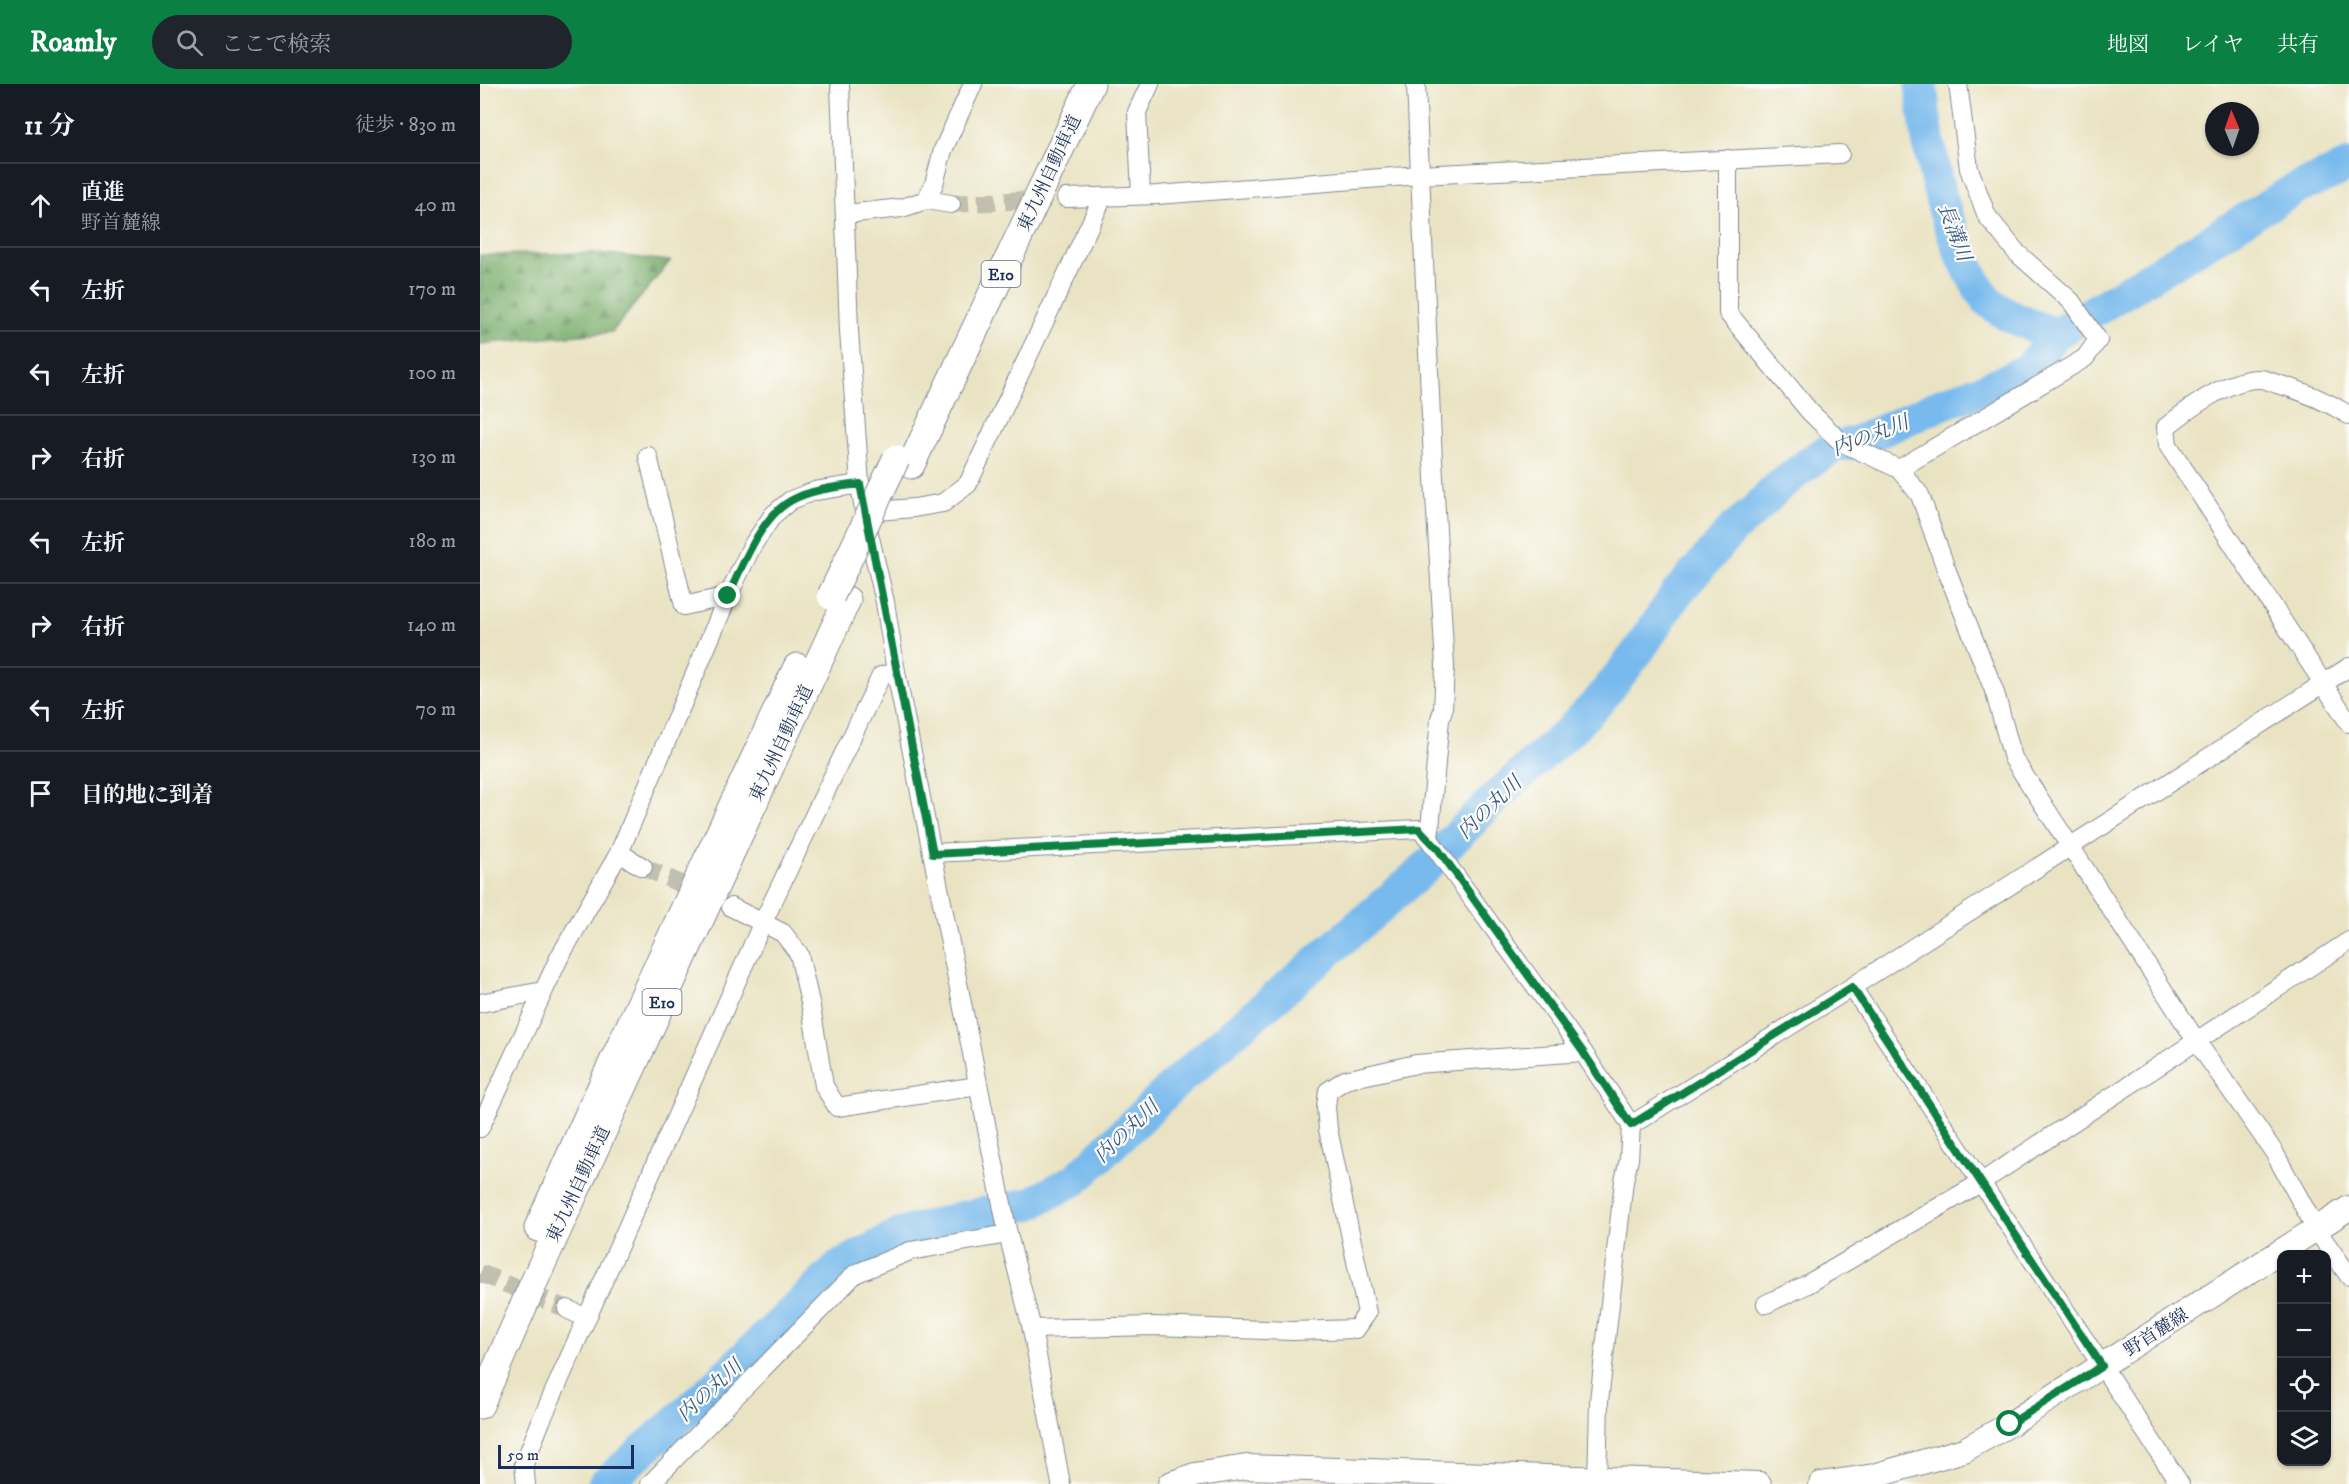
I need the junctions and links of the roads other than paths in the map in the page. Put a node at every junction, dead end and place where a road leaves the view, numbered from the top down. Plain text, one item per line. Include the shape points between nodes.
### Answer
1 (840, 84) edge
2 (973, 84) edge
3 (1074, 84) edge
4 (1091, 84) edge
5 (1150, 84) edge
6 (1416, 84) edge
7 (1958, 84) edge
8 (1840, 154) dead end
9 (1728, 159) junction
10 (1420, 175) junction
11 (1141, 194) junction
12 (1103, 197) junction
13 (1066, 198) tunnel mouth
14 (926, 200) junction
15 (951, 204) tunnel mouth
16 (846, 214) junction
17 (2349, 415) edge
18 (648, 456) dead end
19 (904, 462) junction
20 (1899, 469) junction
21 (860, 484) junction
22 (864, 512) junction
23 (728, 596) junction
24 (839, 598) junction
25 (2349, 668) edge
26 (896, 672) junction
27 (2324, 684) junction
28 (2349, 723) edge
29 (1429, 838) junction
30 (2070, 846) junction
31 (619, 853) junction
32 (933, 854) junction
33 (643, 867) tunnel mouth
34 (731, 907) dead end
35 (763, 922) junction
36 (2349, 941) edge
37 (1852, 987) junction
38 (543, 991) junction
39 (480, 1003) edge
40 (2197, 1042) junction
41 (1583, 1052) junction
42 (978, 1086) junction
43 (1631, 1125) junction
44 (480, 1128) edge
45 (1980, 1183) junction
46 (2349, 1208) edge
47 (2316, 1229) junction
48 (1008, 1234) junction
49 (2349, 1276) edge
50 (1766, 1304) dead end
51 (567, 1309) tunnel mouth
52 (586, 1318) junction
53 (1032, 1329) junction
54 (480, 1362) edge
55 (2102, 1366) junction
56 (480, 1406) edge
57 (1908, 1476) edge
58 (1376, 1477) edge
59 (1597, 1481) edge
60 (526, 1484) edge
61 (650, 1484) edge
62 (1061, 1484) edge
63 (1170, 1484) edge
64 (1759, 1484) edge
65 (1821, 1484) edge
66 (2180, 1484) edge

1 - 16 street
2 - 14 street via 943,150
3 - 19 highway, 東九州自動車道 / E10
4 - 19 highway, 東九州自動車道 / E10
5 - 11 street via 1137,112
6 - 10 street
7 - 20 street via 1969,169 1987,216 2017,254 2071,301 2098,340 2085,358
8 - 9 street
9 - 10 street
9 - 20 street via 1728,313 1810,412 1841,442
10 - 11 street
10 - 29 street via 1445,666
11 - 12 street
12 - 13 street
12 - 22 street via 968,484 943,503
14 - 15 street
14 - 16 street via 902,208
16 - 21 street via 849,332
17 - 27 street via 2303,391 2260,379 2238,382 2187,410 2166,427 2168,445
18 - 23 street via 684,606
19 - 24 highway, 東九州自動車道 / E10
20 - 30 street via 1920,495 1995,693 2013,758
21 - 22 street
21 - 23 street via 815,491 791,500 773,514 752,546
22 - 26 street
23 - 31 street
24 - 54 highway, 東九州自動車道 / E10 via 767,726
24 - 56 highway, 東九州自動車道 / E10
25 - 27 street
26 - 32 street
26 - 35 street via 881,676
27 - 28 street
27 - 30 street
29 - 32 street via 1419,829
29 - 41 street
30 - 37 street
30 - 40 street
31 - 33 street
31 - 38 street
32 - 42 street
34 - 35 street
35 - 42 street via 783,933 799,954 824,1086 837,1107
35 - 52 street
36 - 40 street
37 - 43 street
37 - 45 street
38 - 39 street
38 - 44 street
40 - 45 street
40 - 47 street via 2274,1152
41 - 43 street
41 - 53 street via 1416,1065 1345,1080 1328,1091 1328,1129 1367,1313 1356,1329
42 - 48 street
43 - 59 street via 1599,1401
45 - 50 street via 1806,1285
45 - 55 street
46 - 47 main road, 野首麓線
47 - 49 street
47 - 55 main road, 野首麓線
48 - 53 street
48 - 61 street via 910,1251 855,1274
51 - 52 street
52 - 60 street via 524,1464
53 - 62 street
55 - 57 main road, 野首麓線 via 1964,1450
55 - 66 street
57 - 65 main road, 野首麓線 via 1874,1476
58 - 59 main road
58 - 63 main road via 1246,1467 1195,1474
59 - 64 main road

